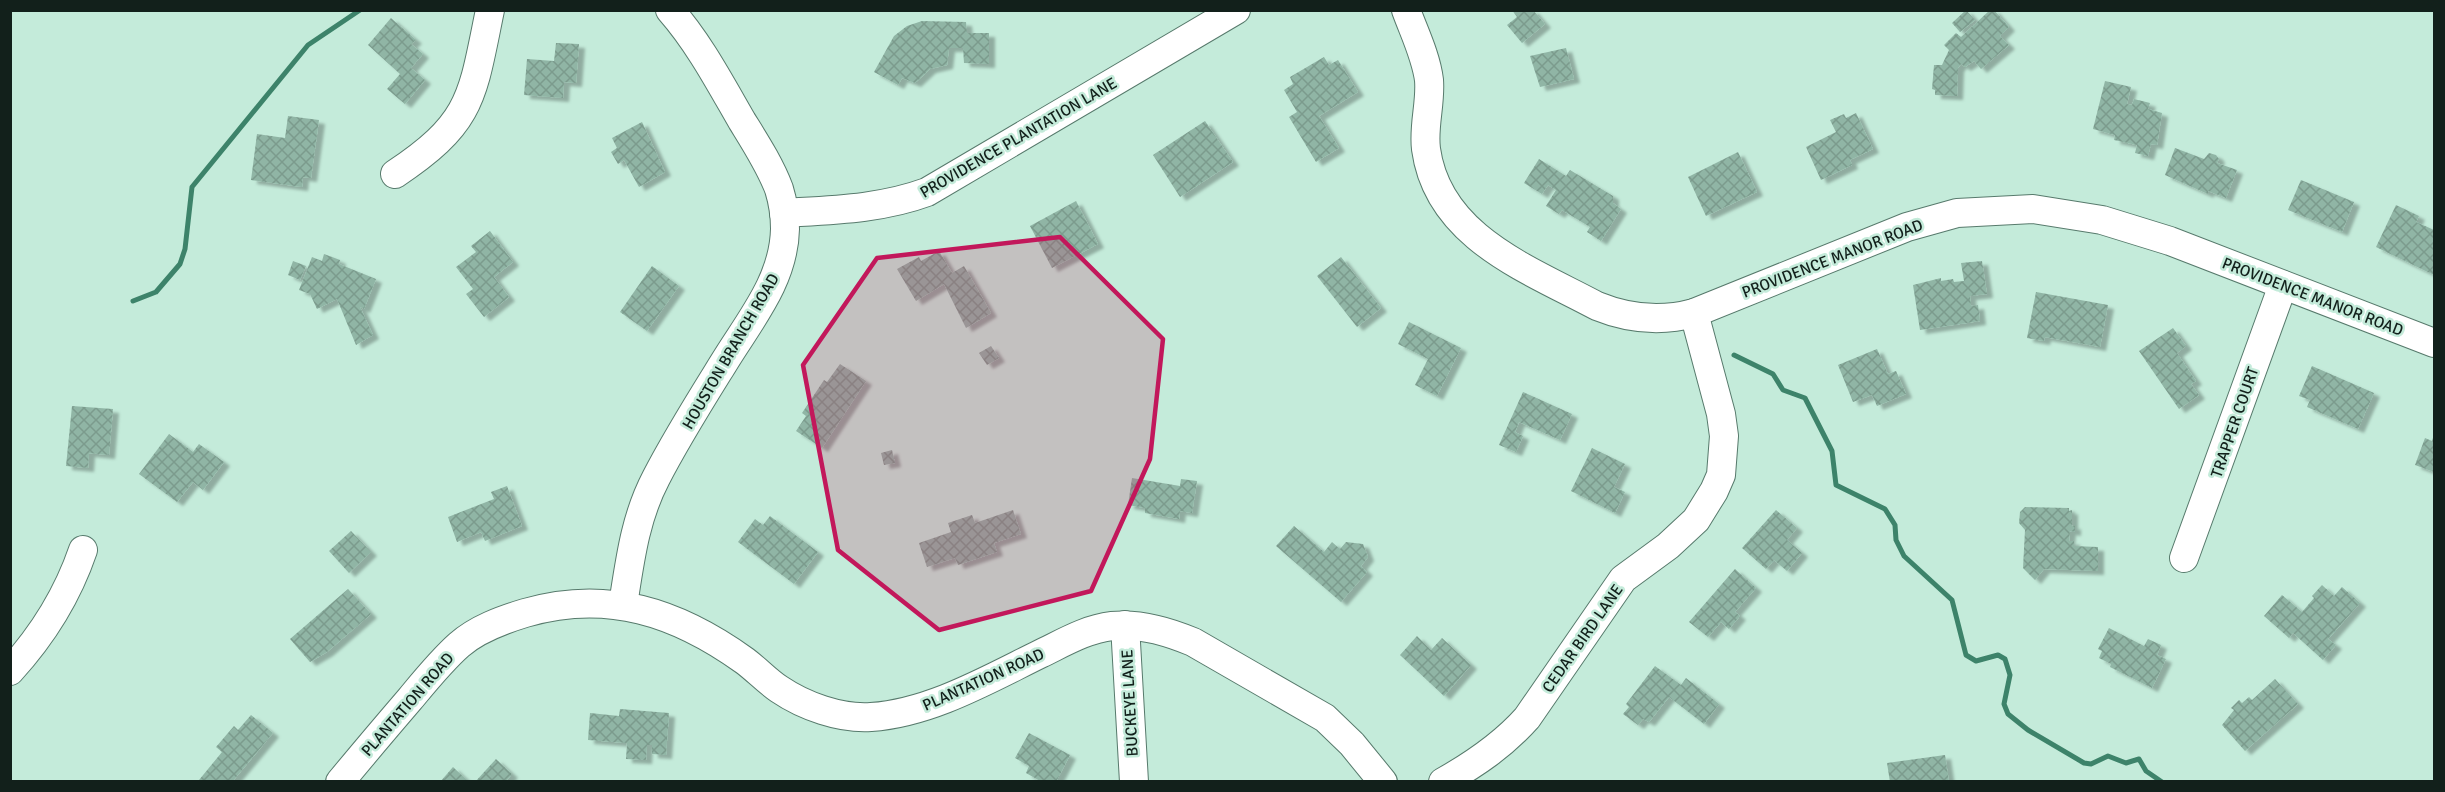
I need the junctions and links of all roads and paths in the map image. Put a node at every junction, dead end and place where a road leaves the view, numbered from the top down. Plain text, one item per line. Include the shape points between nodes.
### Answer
1 (490, 10) edge
2 (670, 10) edge
3 (1236, 10) edge
4 (1406, 10) edge
5 (395, 174) dead end
6 (784, 213) junction
7 (2283, 285) junction
8 (1694, 313) junction
9 (2434, 343) edge
10 (83, 550) dead end
11 (2184, 558) dead end
12 (623, 605) junction
13 (1125, 625) junction
14 (10, 671) edge
15 (340, 782) edge
16 (1134, 782) edge
17 (1383, 782) edge
18 (1443, 782) edge

1 - 5 street via 475,82 462,114 429,151
2 - 6 street, HOUSTON BRANCH ROAD via 757,145 778,187
3 - 6 street, PROVIDENCE PLANTATION LANE via 927,192 884,205
4 - 8 street, PROVIDENCE MANOR ROAD via 1429,80 1425,132 1430,164 1442,198 1460,223 1488,246 1616,314 1666,319
6 - 12 street, HOUSTON BRANCH ROAD via 783,249 770,291 723,364 645,501 634,538
7 - 8 street, PROVIDENCE MANOR ROAD via 2102,220 2033,209 1989,210 1957,213 1907,227
7 - 9 street, PROVIDENCE MANOR ROAD
7 - 11 street, TRAPPER COURT
8 - 18 street, CEDAR BIRD LANE via 1724,436 1721,475 1714,491 1696,520 1623,579 1509,738
10 - 14 street via 74,576 55,609
12 - 13 street, PLANTATION ROAD via 700,632 801,702 857,717 924,706 1082,634
12 - 15 street, PLANTATION ROAD via 582,603 544,608 478,632 430,675
13 - 16 street, BUCKEYE LANE
13 - 17 street, PLANTATION ROAD via 1175,634 1325,718

